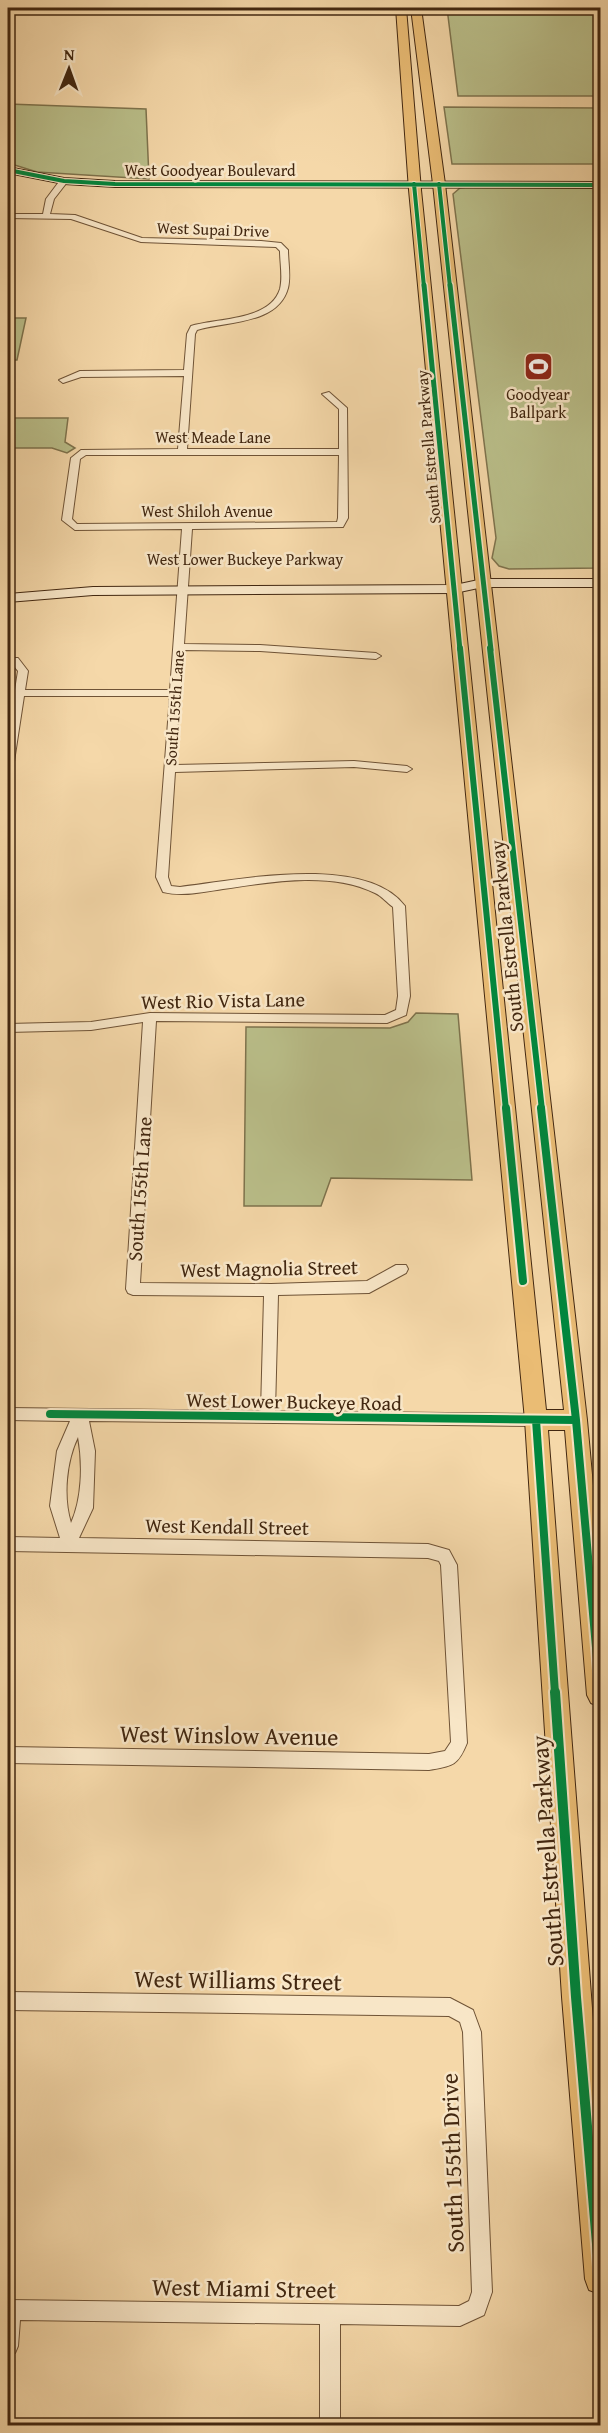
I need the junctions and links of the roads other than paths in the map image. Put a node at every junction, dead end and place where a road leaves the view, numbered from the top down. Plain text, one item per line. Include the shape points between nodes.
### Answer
1 (401, 8) edge
2 (416, 8) edge
3 (8, 170) edge
4 (600, 174) edge
5 (439, 179) junction
6 (64, 181) junction
7 (414, 183) junction
8 (600, 185) edge
9 (8, 216) edge
10 (46, 216) junction
11 (188, 373) junction
12 (63, 380) dead end
13 (326, 394) dead end
14 (182, 452) junction
15 (343, 452) junction
16 (75, 526) joint
17 (187, 526) junction
18 (182, 583) junction
19 (454, 583) junction
20 (483, 583) junction
21 (600, 583) edge
22 (8, 585) edge
23 (8, 598) edge
24 (178, 647) junction
25 (376, 656) dead end
26 (14, 660) dead end
27 (8, 693) edge
28 (20, 693) junction
29 (175, 693) junction
30 (8, 768) edge
31 (170, 769) junction
32 (406, 769) dead end
33 (402, 1012) joint
34 (150, 1017) junction
35 (8, 1028) edge
36 (400, 1269) dead end
37 (133, 1288) joint
38 (271, 1290) junction
39 (8, 1414) edge
40 (80, 1415) junction
41 (267, 1416) junction
42 (536, 1420) junction
43 (576, 1420) junction
44 (8, 1544) edge
45 (69, 1544) junction
46 (600, 1695) edge
47 (8, 1755) edge
48 (450, 1758) joint
49 (8, 2001) edge
50 (467, 2016) joint
51 (600, 2279) edge
52 (477, 2308) joint
53 (9, 2310) edge
54 (330, 2315) junction
55 (8, 2346) edge
56 (330, 2426) edge

1 - 7 main road, South Estrella Parkway
2 - 5 main road, South Estrella Parkway
3 - 6 street, West Goodyear Boulevard
4 - 5 street
5 - 7 street, West Goodyear Boulevard
5 - 8 street
5 - 20 main road, South Estrella Parkway
6 - 7 street, West Goodyear Boulevard
6 - 10 street via 50,200
7 - 19 main road, South Estrella Parkway
9 - 10 street, West Supai Drive
10 - 11 street, West Supai Drive via 72,217 141,240 278,245 284,250 284,289 270,308 248,317 194,328
11 - 12 street via 80,374
11 - 14 street
13 - 15 street via 343,408
14 - 15 street, West Meade Lane
14 - 16 street, West Meade Lane via 84,452 76,458 67,520
15 - 17 street, West Shiloh Avenue via 340,525
16 - 17 street, West Shiloh Avenue
17 - 18 street, South 155th Lane
18 - 19 street, West Lower Buckeye Parkway
18 - 22 street, West Lower Buckeye Parkway via 72,579
18 - 23 street, West Lower Buckeye Parkway
18 - 24 street, South 155th Lane
19 - 20 street, West Lower Buckeye Parkway
19 - 42 main road, South Estrella Parkway
20 - 21 street, West Lower Buckeye Parkway
20 - 43 main road, South Estrella Parkway
24 - 25 street
24 - 29 street, South 155th Lane
26 - 28 street via 23,671
27 - 28 street
28 - 29 street
28 - 30 street
29 - 31 street, South 155th Lane
31 - 32 street via 334,764
31 - 33 street, South 155th Lane via 162,877 167,889 322,877 362,883 391,896 399,906
33 - 34 street, West Rio Vista Lane via 387,1019
34 - 35 street, West Rio Vista Lane via 91,1026
34 - 37 street, South 155th Lane
36 - 38 street, West Magnolia Street via 369,1287
37 - 38 street, West Magnolia Street
38 - 41 street
39 - 40 street, West Lower Buckeye Road
40 - 41 street, West Lower Buckeye Road
40 - 45 street via 88,1451 85,1508
40 - 45 street via 64,1451 58,1506
41 - 42 street, West Lower Buckeye Road
42 - 43 main road
42 - 51 main road, South Estrella Parkway
43 - 46 main road, South Estrella Parkway
44 - 45 street, West Kendall Street
45 - 48 street, West Kendall Street via 428,1551 444,1555 449,1565 459,1743
47 - 48 street, West Winslow Avenue via 429,1762
49 - 50 street, West Williams Street via 450,2007
50 - 52 street, South 155th Drive via 472,2032 482,2292
52 - 54 street, West Miami Street via 460,2316
53 - 54 street, West Miami Street
53 - 55 street
54 - 56 street

